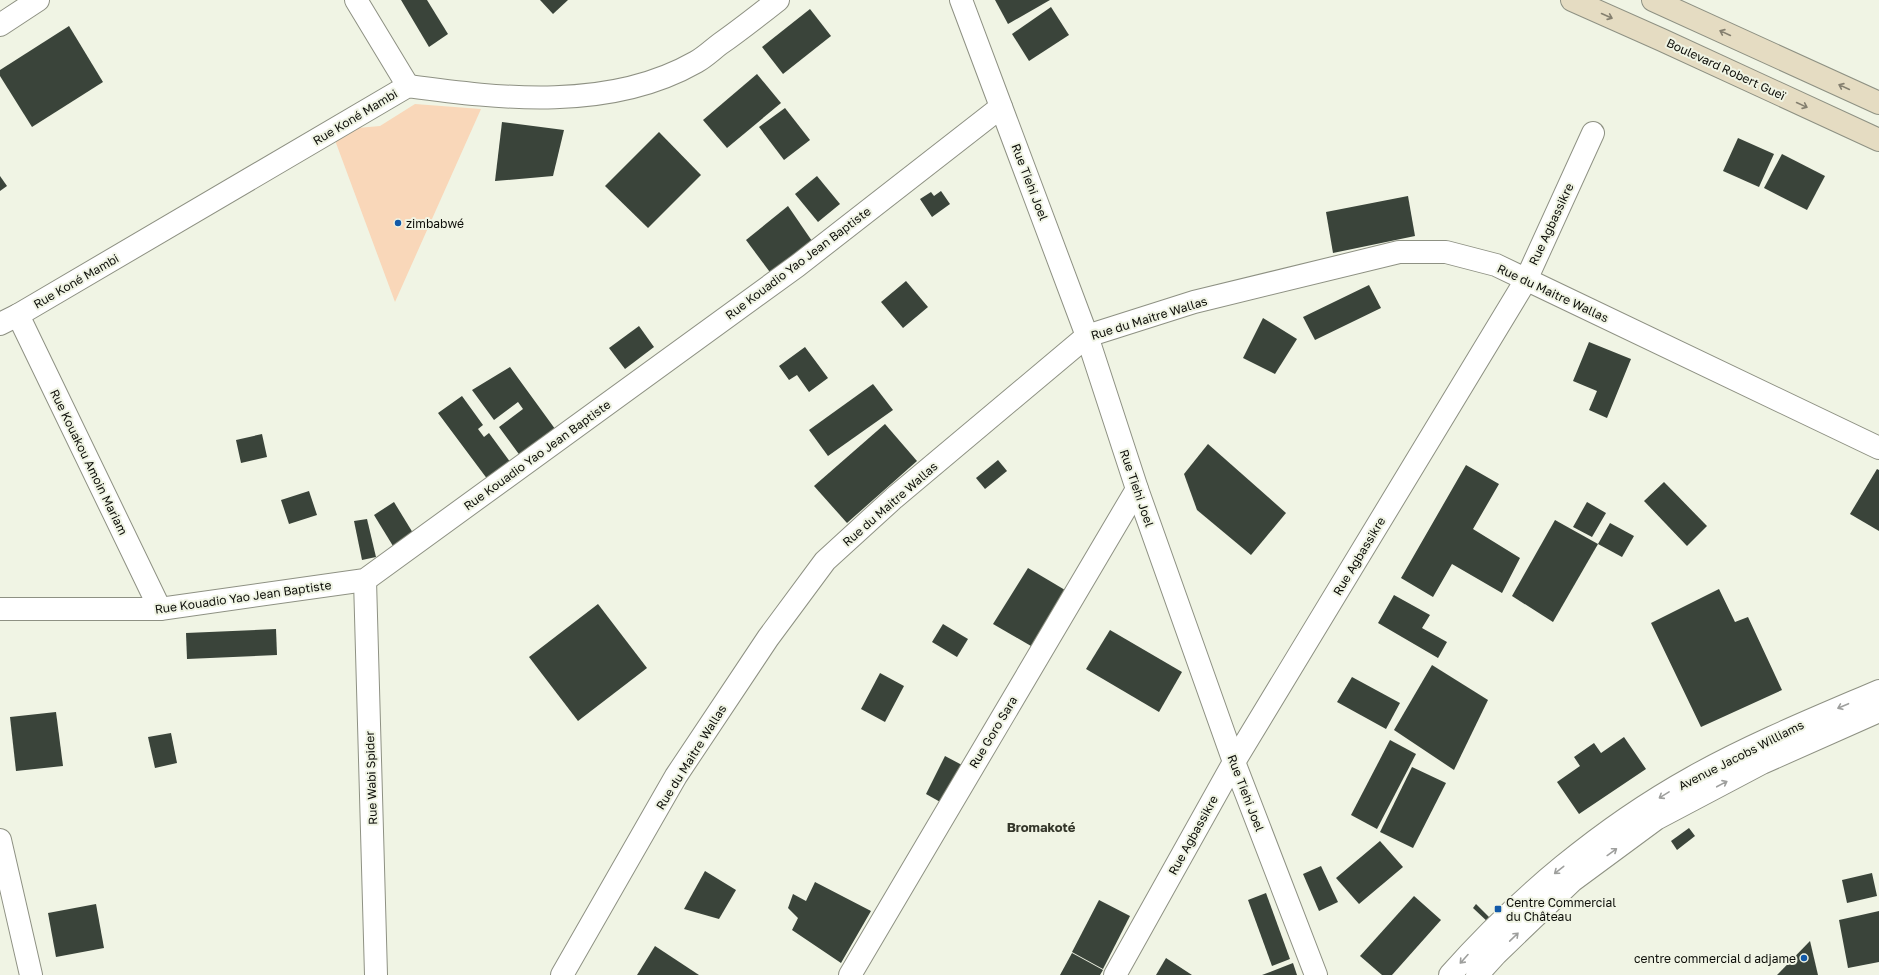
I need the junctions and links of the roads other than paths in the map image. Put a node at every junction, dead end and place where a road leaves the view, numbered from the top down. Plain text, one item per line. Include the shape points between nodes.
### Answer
1 (38, 0) edge
2 (356, 0) edge
3 (778, 0) edge
4 (961, 0) edge
5 (1572, 0) edge
6 (1653, 0) edge
7 (0, 25) edge
8 (408, 86) junction
9 (1879, 104) edge
10 (1001, 107) junction
11 (1593, 133) dead end
12 (1879, 140) edge
13 (1526, 280) junction
14 (9, 319) edge
15 (1088, 336) junction
16 (1879, 448) edge
17 (1137, 489) junction
18 (365, 580) junction
19 (160, 609) junction
20 (0, 610) edge
21 (1879, 691) edge
22 (1879, 711) edge
23 (1234, 762) junction
24 (0, 840) edge
25 (31, 975) edge
26 (376, 975) edge
27 (562, 975) edge
28 (850, 975) edge
29 (1115, 975) edge
30 (1316, 975) edge
31 (1450, 975) edge
32 (1478, 975) edge

1 - 7 street
2 - 8 street
3 - 8 street, Rue Koné Mambi via 696,62 647,85 609,92 533,99
4 - 10 street, Rue Tiehi Joel
5 -> 12 main road, Boulevard Robert Gueï
9 -> 6 main road
8 - 14 street, Rue Koné Mambi
10 - 15 street, Rue Tiehi Joel
10 - 18 street, Rue Kouadio Yao Jean Baptiste via 797,266
11 - 13 street, Rue Agbassikre
13 - 15 street, Rue du Maitre Wallas via 1496,265 1446,252 1399,252 1194,302
13 - 16 street, Rue du Maitre Wallas
13 - 23 street, Rue Agbassikre
14 - 19 street, Rue Kouakou Amoin Mariam
15 - 17 street, Rue Tiehi Joel
15 - 27 street, Rue du Maitre Wallas via 894,498 825,561 768,638 676,776
17 - 23 street, Rue Tiehi Joel
17 - 28 street, Rue Goro Sara
18 - 19 street, Rue Kouadio Yao Jean Baptiste
18 - 26 street, Rue Wabi Spider
19 - 20 street, Rue Kouadio Yao Jean Baptiste
21 -> 31 street, Avenue Jacobs Williams via 1779,734 1692,777 1616,825 1553,874 1472,950
32 -> 22 street, Avenue Jacobs Williams via 1496,954 1572,881 1656,819 1762,763
23 - 29 street, Rue Agbassikre
23 - 30 street, Rue Tiehi Joel
24 - 25 street

